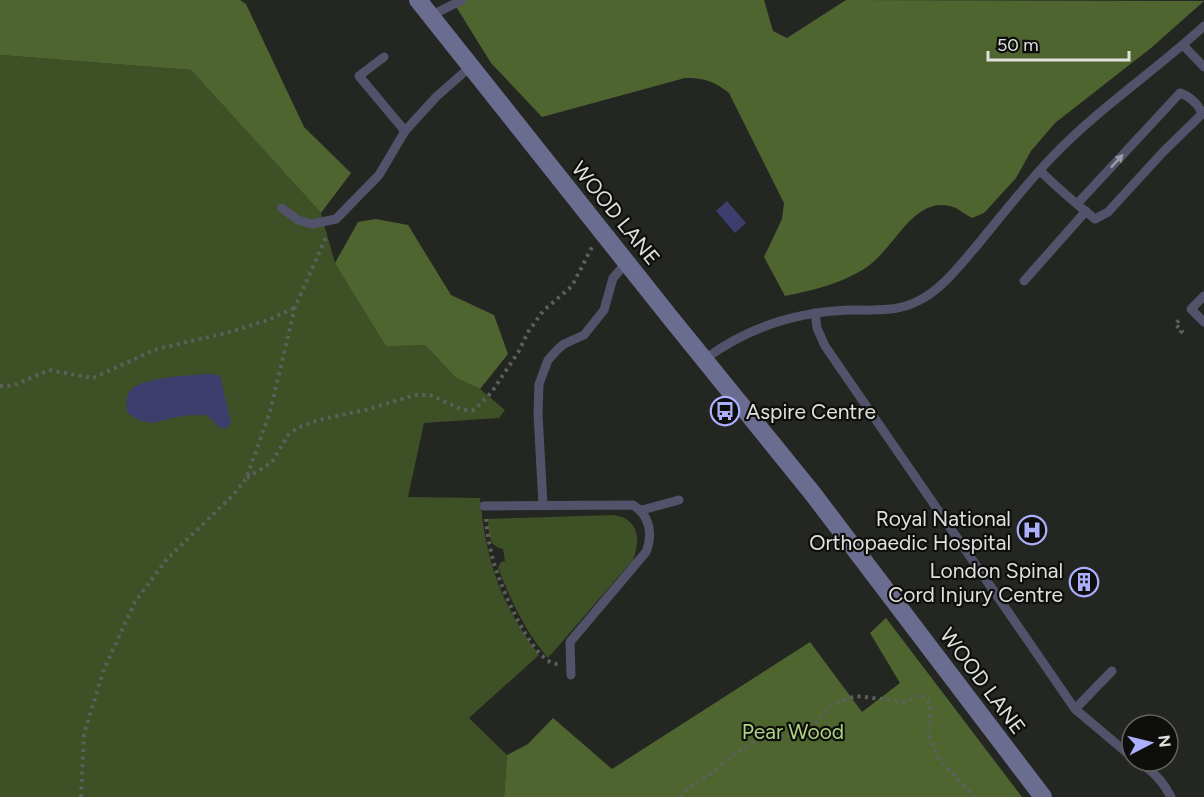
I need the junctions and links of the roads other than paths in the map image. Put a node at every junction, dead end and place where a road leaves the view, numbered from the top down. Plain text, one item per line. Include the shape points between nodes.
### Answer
1 (418, 0) edge
2 (462, 0) edge
3 (430, 16) junction
4 (1204, 26) edge
5 (1183, 45) junction
6 (384, 57) dead end
7 (470, 67) junction
8 (1204, 67) edge
9 (405, 131) junction
10 (1040, 171) junction
11 (1077, 204) junction
12 (282, 208) dead end
13 (1086, 211) junction
14 (627, 262) junction
15 (1024, 281) dead end
16 (1204, 296) edge
17 (815, 313) junction
18 (1204, 322) edge
19 (705, 359) junction
20 (679, 500) dead end
21 (543, 505) junction
22 (484, 506) road end
23 (642, 510) junction
24 (1112, 671) dead end
25 (571, 675) dead end
26 (1075, 709) junction
27 (1120, 747) edge
28 (1154, 773) edge
29 (1043, 797) edge
30 (1171, 797) edge

1 - 3 street, WOOD LANE
2 - 3 lane
3 - 7 street, WOOD LANE
4 - 5 lane
5 - 8 lane
5 - 10 lane via 1102,110
6 - 9 lane via 360,76
7 - 9 lane
7 - 14 street, WOOD LANE
9 - 12 lane via 379,175 336,219 312,224 298,220
10 - 11 lane
10 - 17 lane via 950,276 917,302 876,311
11 - 13 lane
11 -> 13 lane via 1180,93 1201,109 1202,114 1108,212 1095,219
13 - 15 lane
14 - 19 street, WOOD LANE
14 - 21 lane via 613,278 604,310 584,335 564,344 548,360 539,384
16 - 18 lane via 1191,309
17 - 19 lane via 751,330
17 - 26 lane via 825,346
19 - 29 street, WOOD LANE via 813,494
20 - 23 lane
21 - 22 lane
21 - 23 lane via 633,505
23 - 25 lane via 650,527 646,552 570,642
24 - 26 lane
26 - 27 lane
28 - 30 lane

